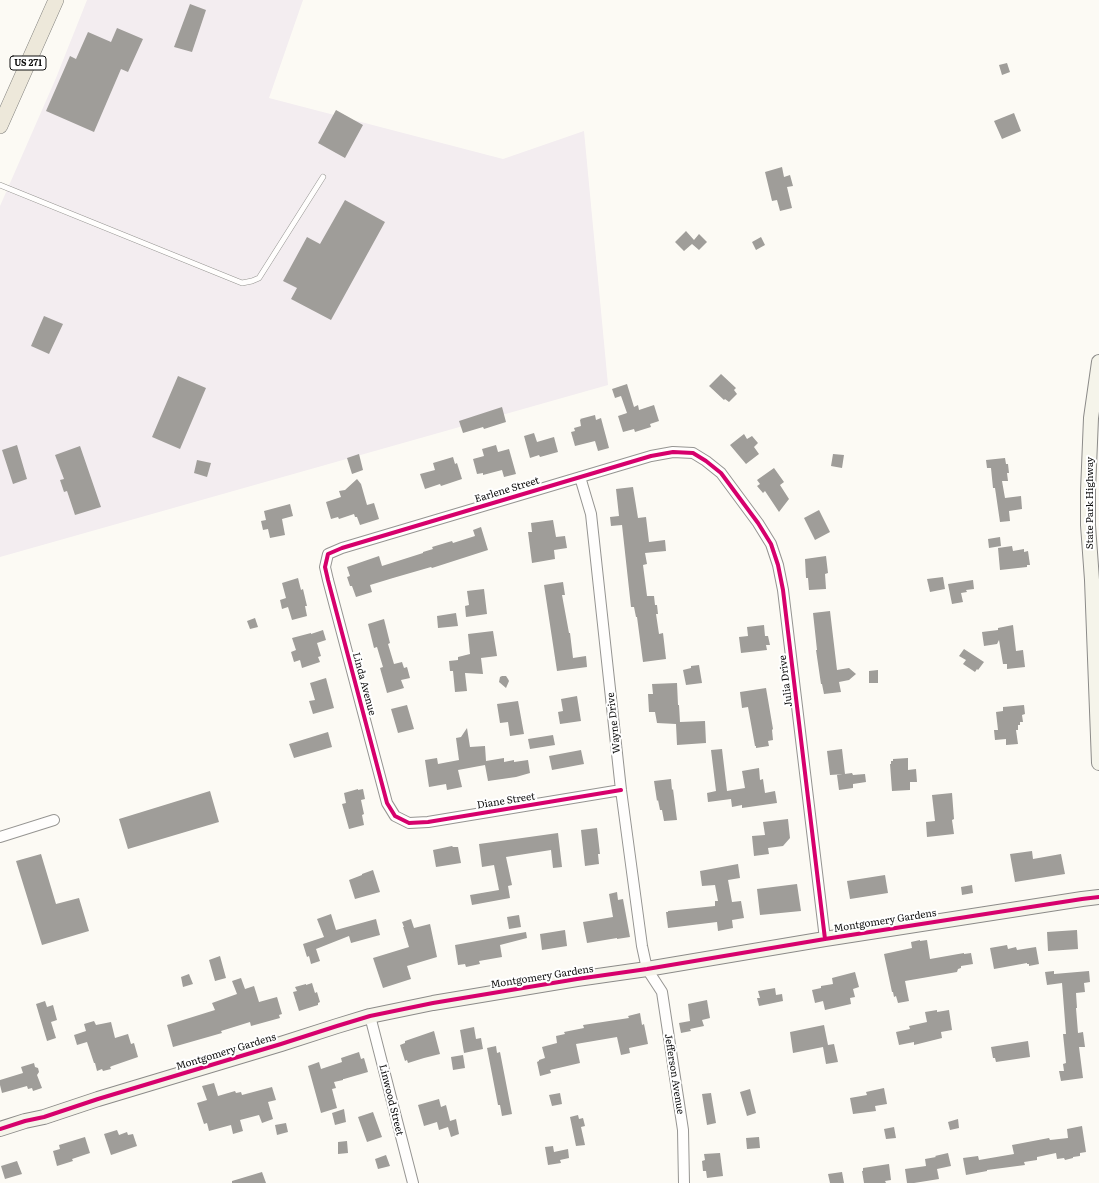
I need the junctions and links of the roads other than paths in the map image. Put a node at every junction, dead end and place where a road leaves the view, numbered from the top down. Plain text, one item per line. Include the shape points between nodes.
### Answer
1 (56, 0) edge
2 (0, 126) edge
3 (324, 177) dead end
4 (0, 185) edge
5 (1099, 362) edge
6 (693, 453) joint
7 (580, 477) junction
8 (328, 554) joint
9 (1095, 582) edge
10 (1099, 763) edge
11 (621, 790) junction
12 (395, 816) joint
13 (54, 820) dead end
14 (0, 837) edge
15 (1099, 897) edge
16 (824, 939) junction
17 (647, 969) junction
18 (370, 1016) junction
19 (0, 1129) edge
20 (413, 1183) edge
21 (684, 1183) edge

1 - 2 main road, US 271
3 - 4 lane via 259,278 242,283
5 - 9 street, State Park Highway via 1088,484 1088,525
6 - 7 street, Earlene Street via 673,452 658,455
6 - 16 street, Julia Drive via 720,473 771,544 778,565
7 - 8 street, Earlene Street
7 - 11 street, Wayne Drive via 591,514
8 - 12 street, Linda Avenue via 325,567 328,580 383,790
9 - 10 street, State Park Highway
11 - 12 street, Diane Street via 428,822 409,823
11 - 17 street, Wayne Drive
13 - 14 street
15 - 16 street, Montgomery Gardens
16 - 17 street, Montgomery Gardens
17 - 18 street, Montgomery Gardens
17 - 21 street, Jefferson Avenue via 662,992 683,1130
18 - 19 street, Montgomery Gardens
18 - 20 street, Linwood Street

